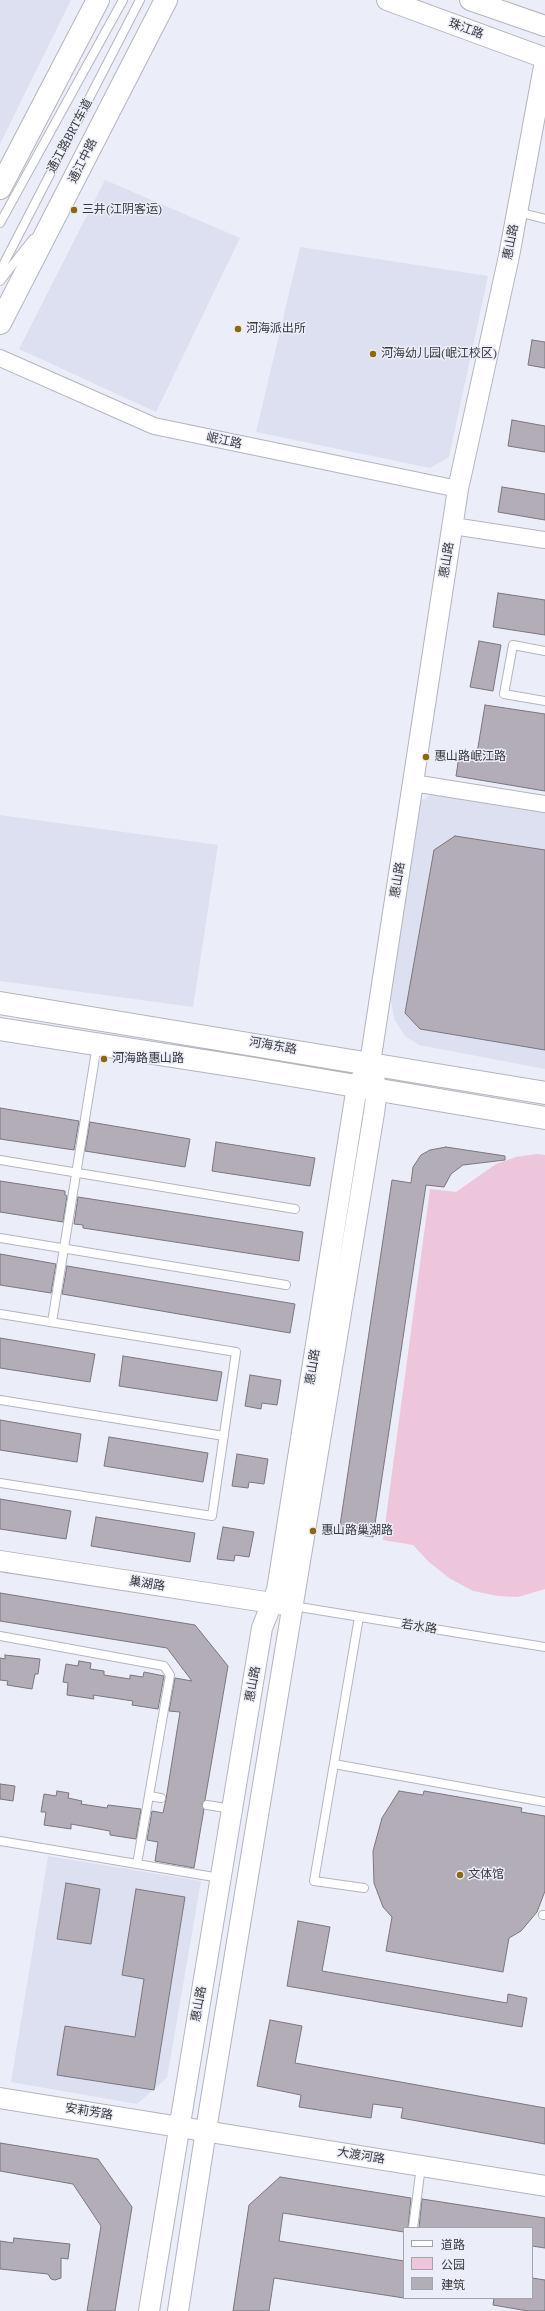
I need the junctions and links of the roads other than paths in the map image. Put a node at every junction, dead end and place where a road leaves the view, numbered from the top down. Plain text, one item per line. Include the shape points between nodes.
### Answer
1 (98, 0) edge
2 (123, 0) edge
3 (140, 0) edge
4 (166, 0) edge
5 (387, 0) edge
6 (470, 0) edge
7 (545, 26) edge
8 (545, 60) edge
9 (0, 188) edge
10 (61, 204) junction
11 (517, 212) junction
12 (545, 219) edge
13 (0, 223) edge
14 (0, 271) edge
15 (0, 281) edge
16 (0, 322) edge
17 (0, 358) edge
18 (458, 489) junction
19 (452, 526) junction
20 (545, 540) edge
21 (545, 651) edge
22 (545, 701) edge
23 (413, 783) junction
24 (545, 804) edge
25 (0, 1003) edge
26 (0, 1029) edge
27 (97, 1044) junction
28 (370, 1063) junction
29 (367, 1088) junction
30 (545, 1093) edge
31 (545, 1118) edge
32 (0, 1160) edge
33 (76, 1172) junction
34 (295, 1208) dead end
35 (0, 1238) edge
36 (64, 1249) junction
37 (286, 1285) dead end
38 (0, 1314) edge
39 (52, 1322) junction
40 (0, 1400) edge
41 (224, 1436) junction
42 (0, 1483) edge
43 (0, 1561) edge
44 (272, 1603) junction
45 (293, 1606) junction
46 (359, 1617) junction
47 (0, 1636) edge
48 (545, 1647) edge
49 (334, 1764) junction
50 (149, 1796) junction
51 (161, 1798) dead end
52 (545, 1802) edge
53 (207, 1805) dead end
54 (232, 1809) junction
55 (0, 1841) edge
56 (137, 1864) junction
57 (220, 1878) junction
58 (364, 1888) dead end
59 (0, 2098) edge
60 (178, 2126) junction
61 (206, 2130) junction
62 (421, 2166) junction
63 (545, 2186) edge
64 (413, 2227) edge
65 (148, 2311) edge
66 (178, 2311) edge

1 - 9 main road
2 - 13 lane, 通江路BRT车道
3 - 14 lane, 通江路BRT车道
4 - 10 main road, 通江中路
5 - 8 street, 珠江路
6 - 7 street
8 - 11 street, 惠山路
10 - 15 lane
10 - 16 main road, 通江中路
11 - 12 lane
11 - 18 street, 惠山路
17 - 18 street, 岷江路 via 154,426
18 - 19 street, 惠山路
19 - 20 street
19 - 23 street, 惠山路
21 - 22 lane via 513,645 504,694
23 - 24 street
23 - 28 street, 惠山路
25 - 28 main road, 河海东路
26 - 27 main road
27 - 29 main road
27 - 33 lane
28 - 29 street, 惠山路
28 - 30 main road, 河海东路
29 - 31 main road
29 - 44 street, 惠山路 via 277,1590
29 - 45 street, 惠山路
32 - 33 lane
33 - 34 lane
33 - 36 lane
35 - 36 lane
36 - 37 lane
36 - 39 lane
38 - 39 lane
39 - 41 lane via 236,1352
40 - 41 lane
41 - 42 lane via 212,1516
43 - 44 street, 巢湖路
44 - 45 street, 巢湖路
44 - 54 street, 惠山路 via 262,1628
45 - 46 lane, 若水路
45 - 61 street, 惠山路
46 - 48 lane, 若水路
46 - 49 lane
47 - 50 lane via 164,1666 170,1675
49 - 52 lane
49 - 58 lane via 314,1881
50 - 51 lane
50 - 56 lane
53 - 54 lane
54 - 57 street, 惠山路
55 - 56 lane
56 - 57 lane
57 - 60 street, 惠山路
59 - 60 street, 安莉芳路
60 - 61 street, 大渡河路
60 - 65 street, 惠山路
61 - 62 street, 大渡河路
61 - 66 street, 惠山路
62 - 63 street, 大渡河路
62 - 64 lane

